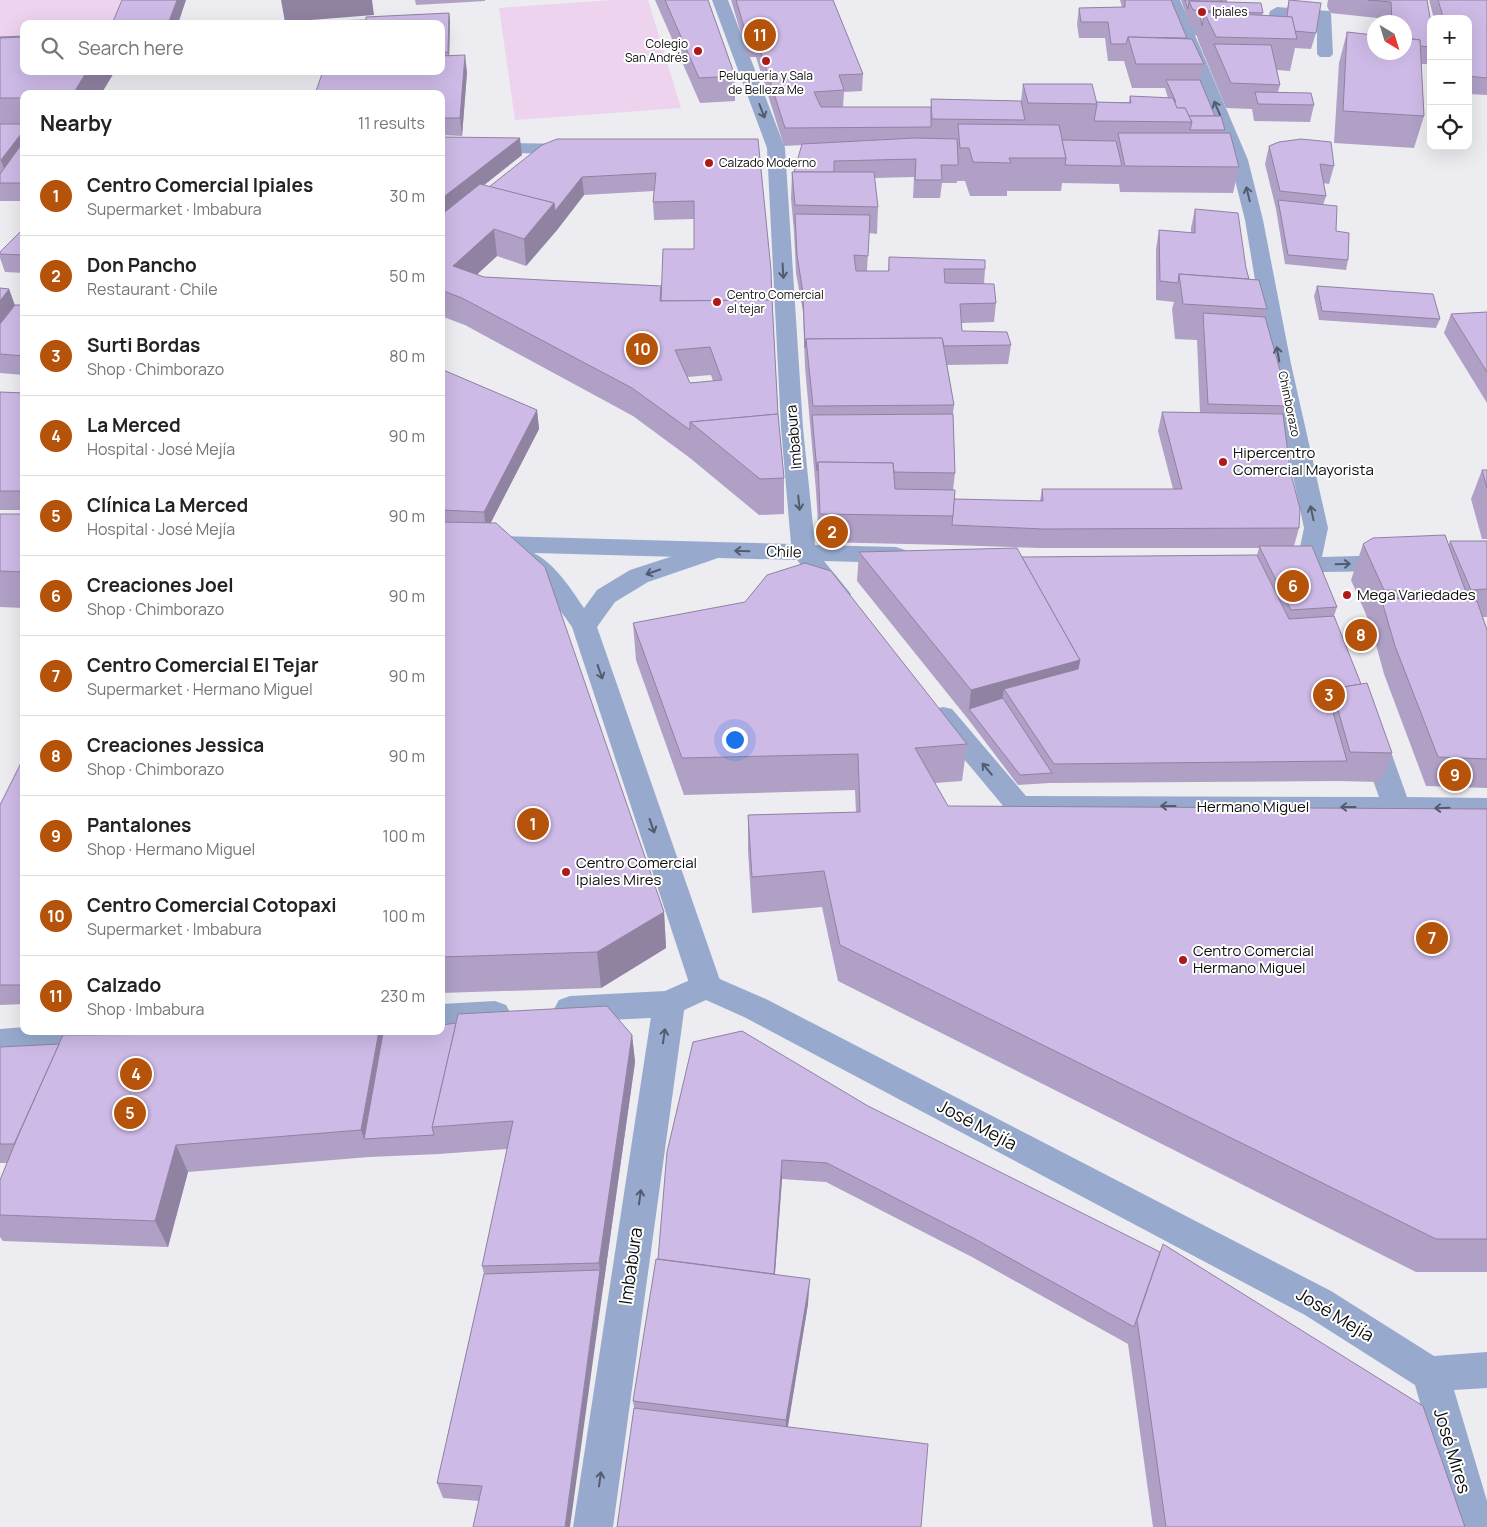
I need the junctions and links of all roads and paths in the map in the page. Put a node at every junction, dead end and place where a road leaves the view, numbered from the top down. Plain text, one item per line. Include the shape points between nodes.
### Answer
1 (720, 0) edge
2 (1172, 0) edge
3 (1183, 30) junction
4 (1325, 54) dead end
5 (445, 147) edge
6 (588, 149) edge
7 (476, 543) edge
8 (502, 544) junction
9 (716, 550) junction
10 (804, 553) junction
11 (914, 555) edge
12 (1418, 562) edge
13 (1258, 564) edge
14 (1308, 565) junction
15 (1323, 605) edge
16 (856, 614) edge
17 (584, 626) junction
18 (927, 698) edge
19 (1364, 718) edge
20 (1396, 808) junction
21 (1487, 808) edge
22 (706, 986) junction
23 (668, 1004) junction
24 (445, 1017) edge
25 (116, 1035) edge
26 (0, 1042) edge
27 (1487, 1370) edge
28 (1430, 1374) junction
29 (593, 1527) edge
30 (1475, 1527) edge

1 -> 10 street, Imbabura via 775,148 792,428
2 - 3 street, Chimborazo
3 - 4 lane via 1272,33 1277,11 1324,14
14 -> 3 street, Chimborazo via 1316,528 1280,364 1254,220
5 - 6 street
7 - 8 street, Chile
8 - 9 street, Chile
8 - 17 street via 548,575
10 -> 9 street, Chile
9 -> 17 street via 639,576 606,596
10 - 11 street, Chile
10 - 16 street
14 -> 12 street
13 - 14 street
14 - 15 street
17 -> 22 street
20 -> 18 street, Hermano Miguel via 1019,806
19 - 20 street
21 -> 20 street, Hermano Miguel
22 - 23 street
22 - 28 street, José Mejía via 755,1008 1318,1303
23 - 24 street
29 -> 23 street, Imbabura
25 - 26 street
27 - 28 street
28 - 30 street, José Mires

